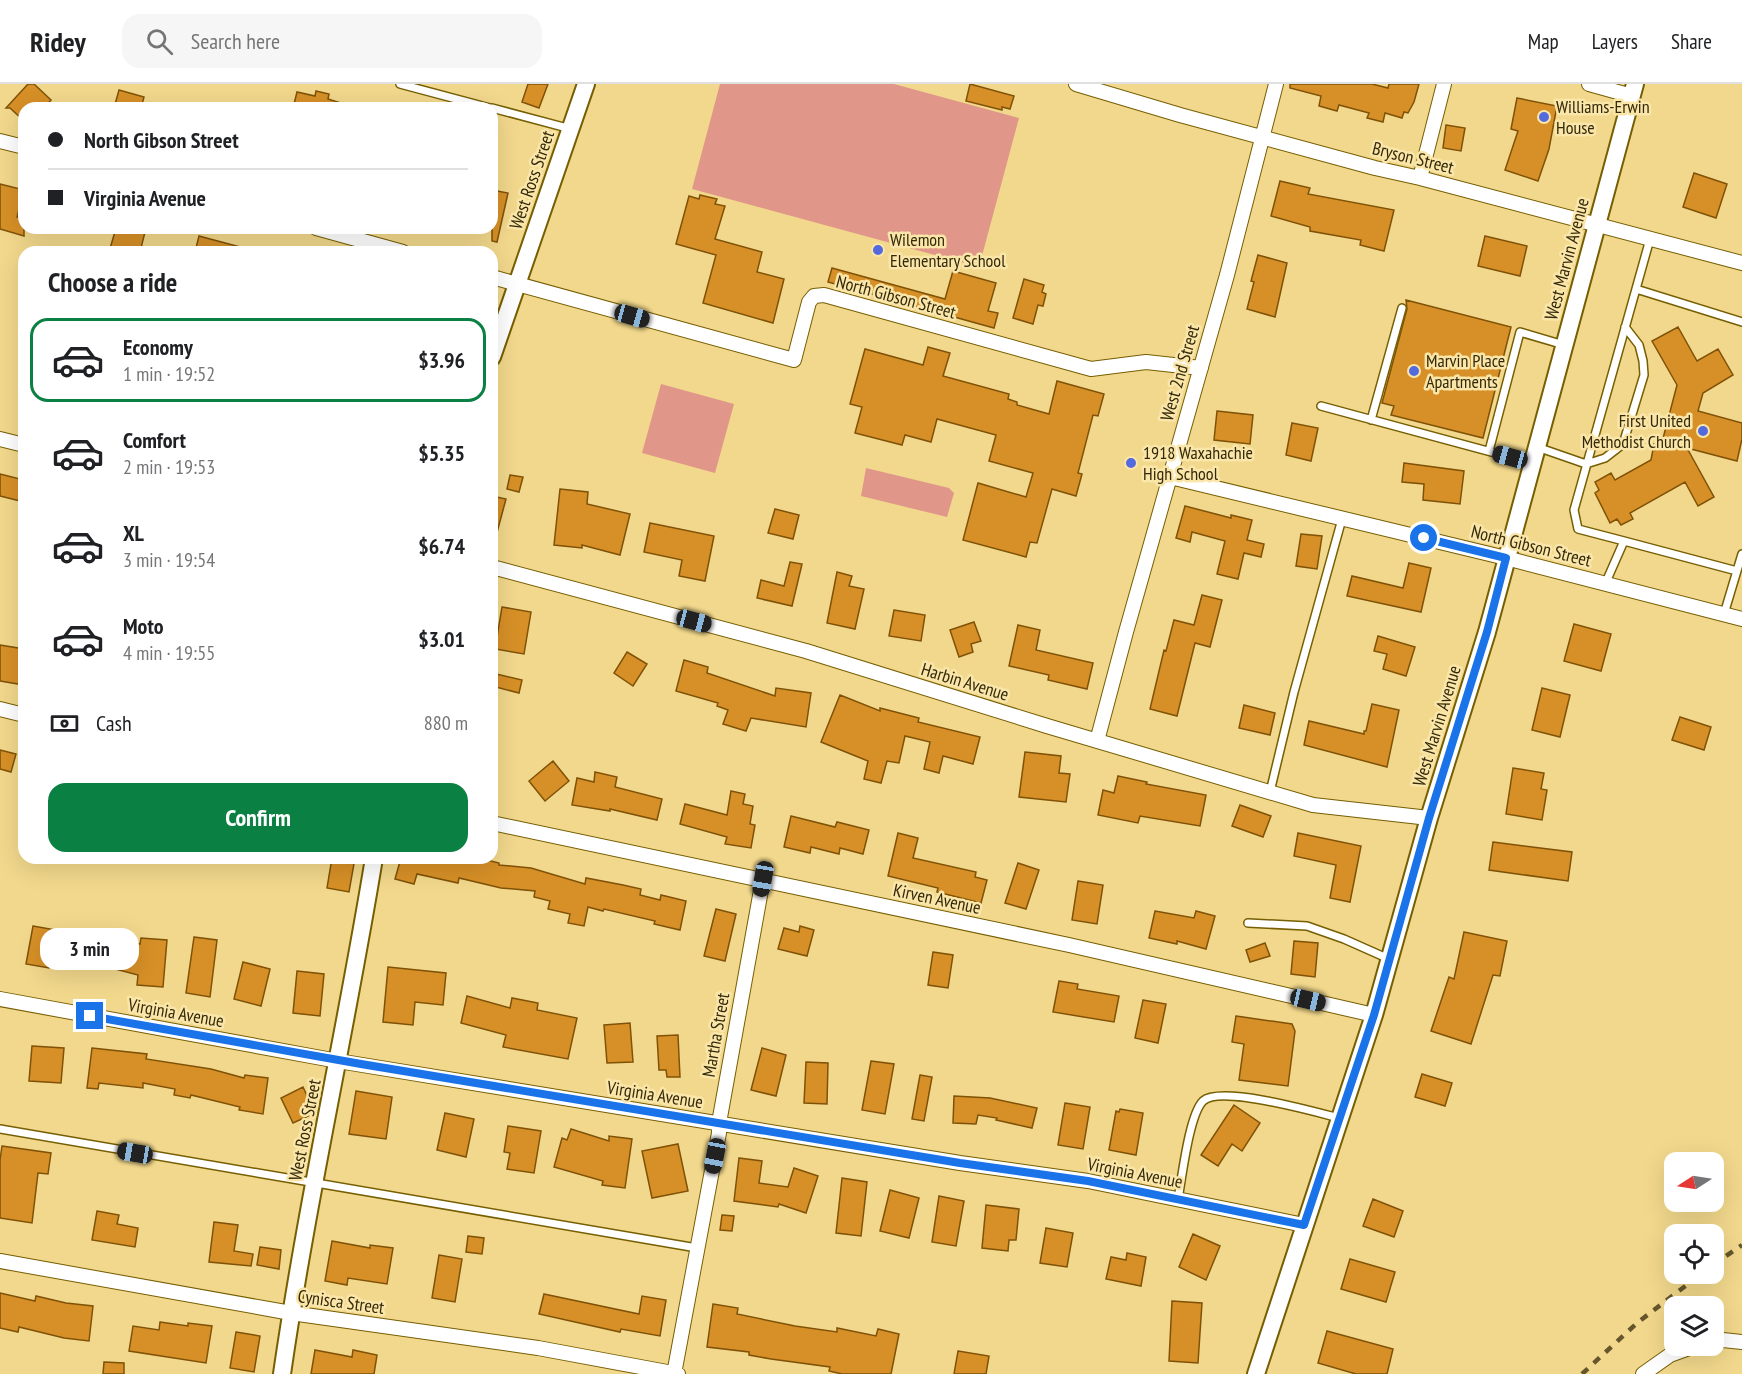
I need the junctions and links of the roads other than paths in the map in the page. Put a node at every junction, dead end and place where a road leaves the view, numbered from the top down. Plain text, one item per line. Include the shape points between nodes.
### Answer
1 (400, 84) edge
2 (586, 84) edge
3 (1076, 84) edge
4 (1276, 84) edge
5 (1444, 84) edge
6 (1589, 84) edge
7 (1113, 89) edge
8 (1633, 90) edge
9 (468, 102) edge
10 (498, 110) edge
11 (571, 129) junction
12 (1264, 136) junction
13 (0, 141) edge
14 (18, 146) edge
15 (1420, 178) junction
16 (1597, 224) junction
17 (338, 234) edge
18 (1650, 238) junction
19 (381, 246) edge
20 (1742, 262) edge
21 (498, 279) edge
22 (517, 284) junction
23 (1636, 289) junction
24 (1402, 308) dead end
25 (1742, 322) edge
26 (1625, 327) junction
27 (498, 339) edge
28 (1564, 345) junction
29 (1201, 368) junction
30 (1321, 406) dead end
31 (1371, 420) junction
32 (0, 439) edge
33 (18, 444) edge
34 (1489, 451) junction
35 (1534, 455) junction
36 (1586, 464) junction
37 (1170, 477) junction
38 (1342, 519) junction
39 (1624, 541) junction
40 (1742, 554) edge
41 (1506, 558) junction
42 (498, 569) edge
43 (1737, 571) junction
44 (1606, 582) junction
45 (1724, 614) junction
46 (1742, 619) edge
47 (0, 710) edge
48 (18, 714) edge
49 (1097, 741) junction
50 (1270, 792) junction
51 (1429, 818) junction
52 (498, 824) edge
53 (373, 864) edge
54 (763, 879) junction
55 (1248, 923) dead end
56 (1389, 959) junction
57 (0, 999) edge
58 (1374, 1015) junction
59 (338, 1061) junction
60 (1339, 1118) junction
61 (719, 1123) junction
62 (0, 1129) edge
63 (315, 1184) junction
64 (1178, 1199) junction
65 (1304, 1225) junction
66 (697, 1248) junction
67 (0, 1261) edge
68 (291, 1313) junction
69 (1724, 1340) edge
70 (1742, 1342) edge
71 (1669, 1356) edge
72 (282, 1374) edge
73 (675, 1374) edge
74 (1256, 1374) edge
75 (1643, 1374) edge

1 - 9 lane
2 - 11 street, West Ross Street
3 - 7 street, Bryson Street
4 - 12 street, West 2nd Street
5 - 15 street
6 - 8 street
7 - 12 street, Bryson Street via 1180,115
8 - 16 street, West Marvin Avenue
10 - 11 lane
11 - 22 street, West Ross Street
12 - 15 street, Bryson Street
12 - 29 street, West 2nd Street
13 - 14 street
15 - 16 street, Bryson Street
16 - 18 street, Bryson Street
16 - 28 street, West Marvin Avenue
17 - 19 street
18 - 20 street, Bryson Street
18 - 23 lane
21 - 22 street, North Gibson Street
22 - 27 street, West Ross Street
22 - 29 street, North Gibson Street via 794,360 809,302 814,296 824,295 1091,369 1146,362
23 - 25 lane
23 - 26 lane
24 - 31 lane
26 - 36 lane
26 - 36 lane via 1639,345 1644,375 1623,444 1605,458
28 - 34 lane via 1520,332
28 - 35 street, West Marvin Avenue
29 - 37 street, West 2nd Street
30 - 31 lane
31 - 34 lane
32 - 33 street
34 - 35 lane
35 - 36 lane
35 - 41 street, West Marvin Avenue
36 - 39 lane via 1574,510 1578,529
37 - 38 street, North Gibson Street
37 - 49 street, West 2nd Street
38 - 41 street, North Gibson Street
38 - 50 lane
39 - 43 lane
39 - 44 lane
40 - 43 lane
41 - 44 street, North Gibson Street
41 - 51 street, West Marvin Avenue
42 - 49 street, Harbin Avenue via 806,651
43 - 45 lane
44 - 45 street, North Gibson Street
45 - 46 street, North Gibson Street
47 - 48 street
49 - 50 street, Harbin Avenue
50 - 51 street, Harbin Avenue via 1313,805
51 - 56 street, West Marvin Avenue
52 - 54 street, Kirven Avenue
53 - 59 street, West Ross Street
54 - 58 street, Kirven Avenue
54 - 61 street, Martha Street
55 - 56 lane via 1307,926
56 - 58 street, West Marvin Avenue
57 - 59 street, Virginia Avenue
58 - 60 street, West Marvin Avenue
59 - 61 street, Virginia Avenue
59 - 63 street, West Ross Street
60 - 64 lane via 1267,1100 1227,1096 1204,1100 1190,1136
60 - 65 street, West Marvin Avenue
61 - 64 street, Virginia Avenue via 1088,1181
61 - 66 street, Martha Street
62 - 63 lane
63 - 66 lane
63 - 68 street, West Ross Street
64 - 65 street, Virginia Avenue
65 - 74 street, West Marvin Avenue
66 - 73 street, Martha Street
67 - 68 street, Cynisca Street
68 - 72 street, West Ross Street
68 - 73 street, Cynisca Street via 538,1348
69 - 70 street
71 - 75 street

